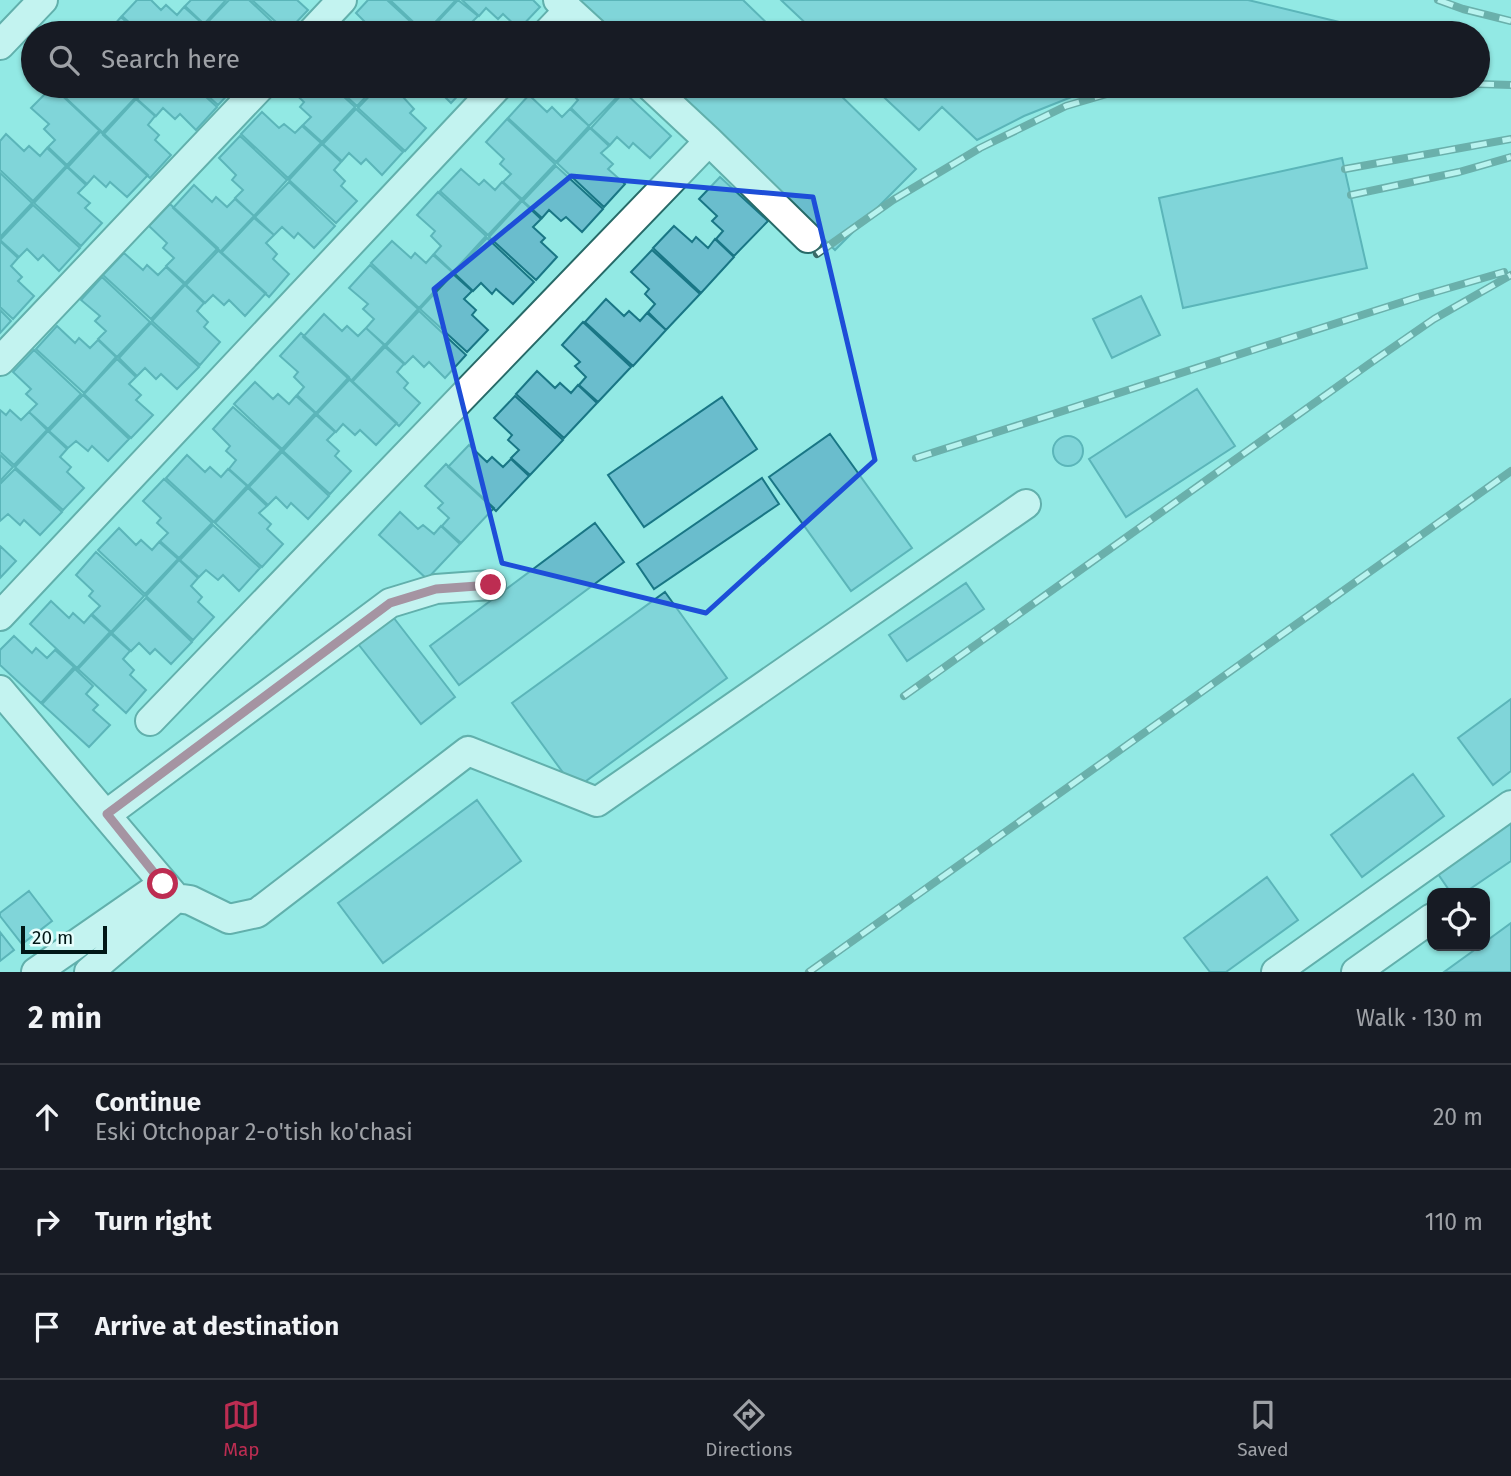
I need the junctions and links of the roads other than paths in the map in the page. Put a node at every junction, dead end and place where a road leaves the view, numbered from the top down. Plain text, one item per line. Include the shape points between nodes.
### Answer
1 (43, 0) edge
2 (342, 0) edge
3 (563, 5) edge
4 (23, 21) edge
5 (322, 21) edge
6 (554, 21) edge
7 (581, 21) edge
8 (21, 23) edge
9 (0, 45) edge
10 (250, 98) edge
11 (487, 98) edge
12 (663, 98) edge
13 (709, 141) junction
14 (808, 238) dead end
15 (0, 361) edge
16 (1026, 504) dead end
17 (491, 585) dead end
18 (0, 616) edge
19 (0, 690) edge
20 (150, 721) dead end
21 (1511, 805) edge
22 (107, 814) junction
23 (170, 891) junction
24 (1427, 922) edge
25 (36, 972) edge
26 (89, 972) edge
27 (1276, 972) edge
28 (1356, 972) edge

1 - 4 street
2 - 5 street
3 - 6 street
3 - 7 street
8 - 9 street
10 - 15 street
11 - 18 street
12 - 13 street
13 - 14 street
13 - 20 street
16 - 23 street via 597,802 468,751 257,913 229,919
17 - 22 street via 436,589 390,603
19 - 22 street
21 - 27 street
22 - 23 street
23 - 25 street
23 - 26 street
24 - 28 street

